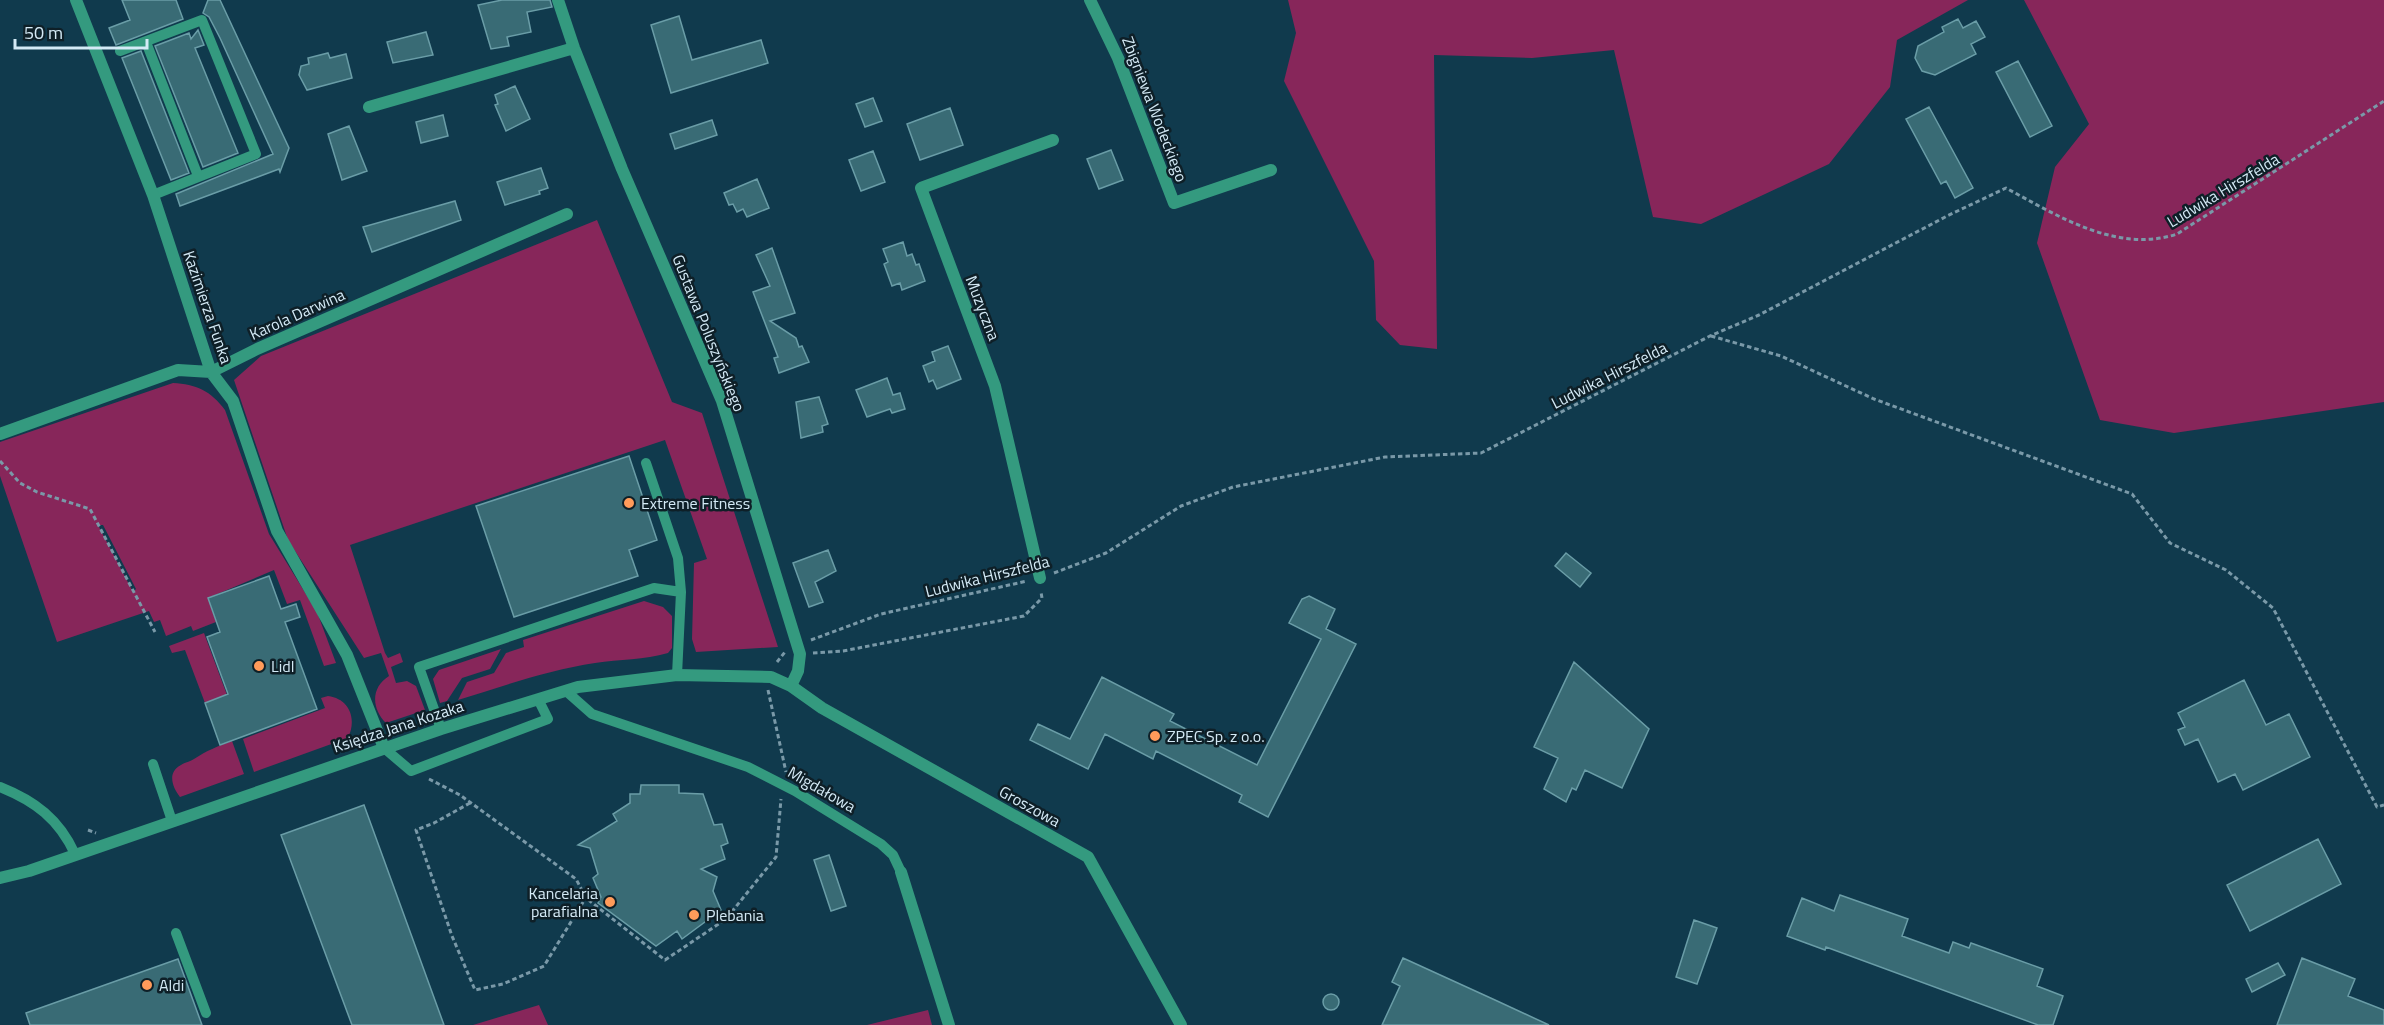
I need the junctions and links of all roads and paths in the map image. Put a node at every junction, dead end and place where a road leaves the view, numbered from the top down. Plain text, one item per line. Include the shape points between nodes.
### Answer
1 (76, 0) edge
2 (558, 0) edge
3 (1089, 0) edge
4 (146, 42) junction
5 (574, 48) junction
6 (120, 51) dead end
7 (2384, 102) edge
8 (369, 107) dead end
9 (1053, 140) dead end
10 (1271, 170) dead end
11 (198, 176) junction
12 (153, 195) junction
13 (567, 214) dead end
14 (1710, 336) junction
15 (211, 372) junction
16 (0, 434) edge
17 (0, 461) edge
18 (646, 463) dead end
19 (1040, 578) junction
20 (681, 592) junction
21 (155, 632) dead end
22 (794, 649) junction
23 (777, 662) dead end
24 (677, 675) junction
25 (765, 677) junction
26 (791, 686) junction
27 (566, 691) junction
28 (538, 699) junction
29 (441, 729) junction
30 (384, 748) junction
31 (153, 764) dead end
32 (411, 771) junction
33 (785, 786) junction
34 (0, 787) edge
35 (470, 803) junction
36 (2384, 805) edge
37 (172, 821) junction
38 (75, 854) junction
39 (26, 872) junction
40 (902, 872) joint
41 (0, 878) edge
42 (0, 888) edge
43 (586, 898) junction
44 (176, 933) dead end
45 (206, 1013) dead end
46 (949, 1025) edge
47 (1181, 1025) edge

1 - 12 street, Kazimierza Funka
2 - 5 street, Gustawa Poluszyńskiego
3 - 10 street, Zbigniewa Wodeckiego via 1118,58 1174,203
4 - 6 lane
4 - 11 lane
4 - 11 lane via 202,20 256,154
5 - 8 street
5 - 22 street, Gustawa Poluszyńskiego via 722,401
7 - 14 path, Ludwika Hirszfelda via 2177,234 2159,240 2108,235 2066,221 2006,188
9 - 19 street, Muzyczna via 921,188 994,386
11 - 12 lane
12 - 15 street, Kazimierza Funka
13 - 15 street, Karola Darwina
14 - 19 path, Ludwika Hirszfelda via 1480,453 1385,457 1233,487 1181,506 1106,553
14 - 36 path via 1781,356 1875,399 2132,494 2170,543 2226,570 2273,608 2377,807
15 - 16 street via 178,370
15 - 30 street, Kazimierza Funka via 233,401 277,531 347,655
17 - 21 path via 20,483 90,509
18 - 20 lane via 678,558
19 - 22 path, Ludwika Hirszfelda via 881,614
19 - 22 path via 1042,598 1024,616 843,651
20 - 24 lane
20 - 29 lane via 654,588 419,667
22 - 23 path
22 - 26 street via 798,671
24 - 25 street, Księdza Jana Kozaka
24 - 27 street, Księdza Jana Kozaka
25 - 26 street, Księdza Jana Kozaka
25 - 33 path via 787,777
26 - 47 street, Groszowa via 822,708 1088,856
27 - 28 street, Księdza Jana Kozaka
27 - 33 lane, Migdałowa via 592,714 748,767
28 - 29 street, Księdza Jana Kozaka
28 - 32 lane via 548,719
29 - 30 street, Księdza Jana Kozaka
30 - 32 lane
30 - 37 street, Księdza Jana Kozaka
31 - 37 lane
32 - 35 path via 448,787
33 - 40 lane, Migdałowa via 881,844
33 - 43 path via 776,856 726,919 665,960
34 - 38 lane via 44,810 68,837
35 - 43 path via 576,879
35 - 43 path via 416,830 474,990 503,984 544,966
37 - 38 street, Księdza Jana Kozaka
38 - 39 street, Księdza Jana Kozaka
39 - 41 street, Księdza Jana Kozaka
39 - 42 street, Księdza Jana Kozaka
40 - 46 street, Migdałowa
44 - 45 lane

